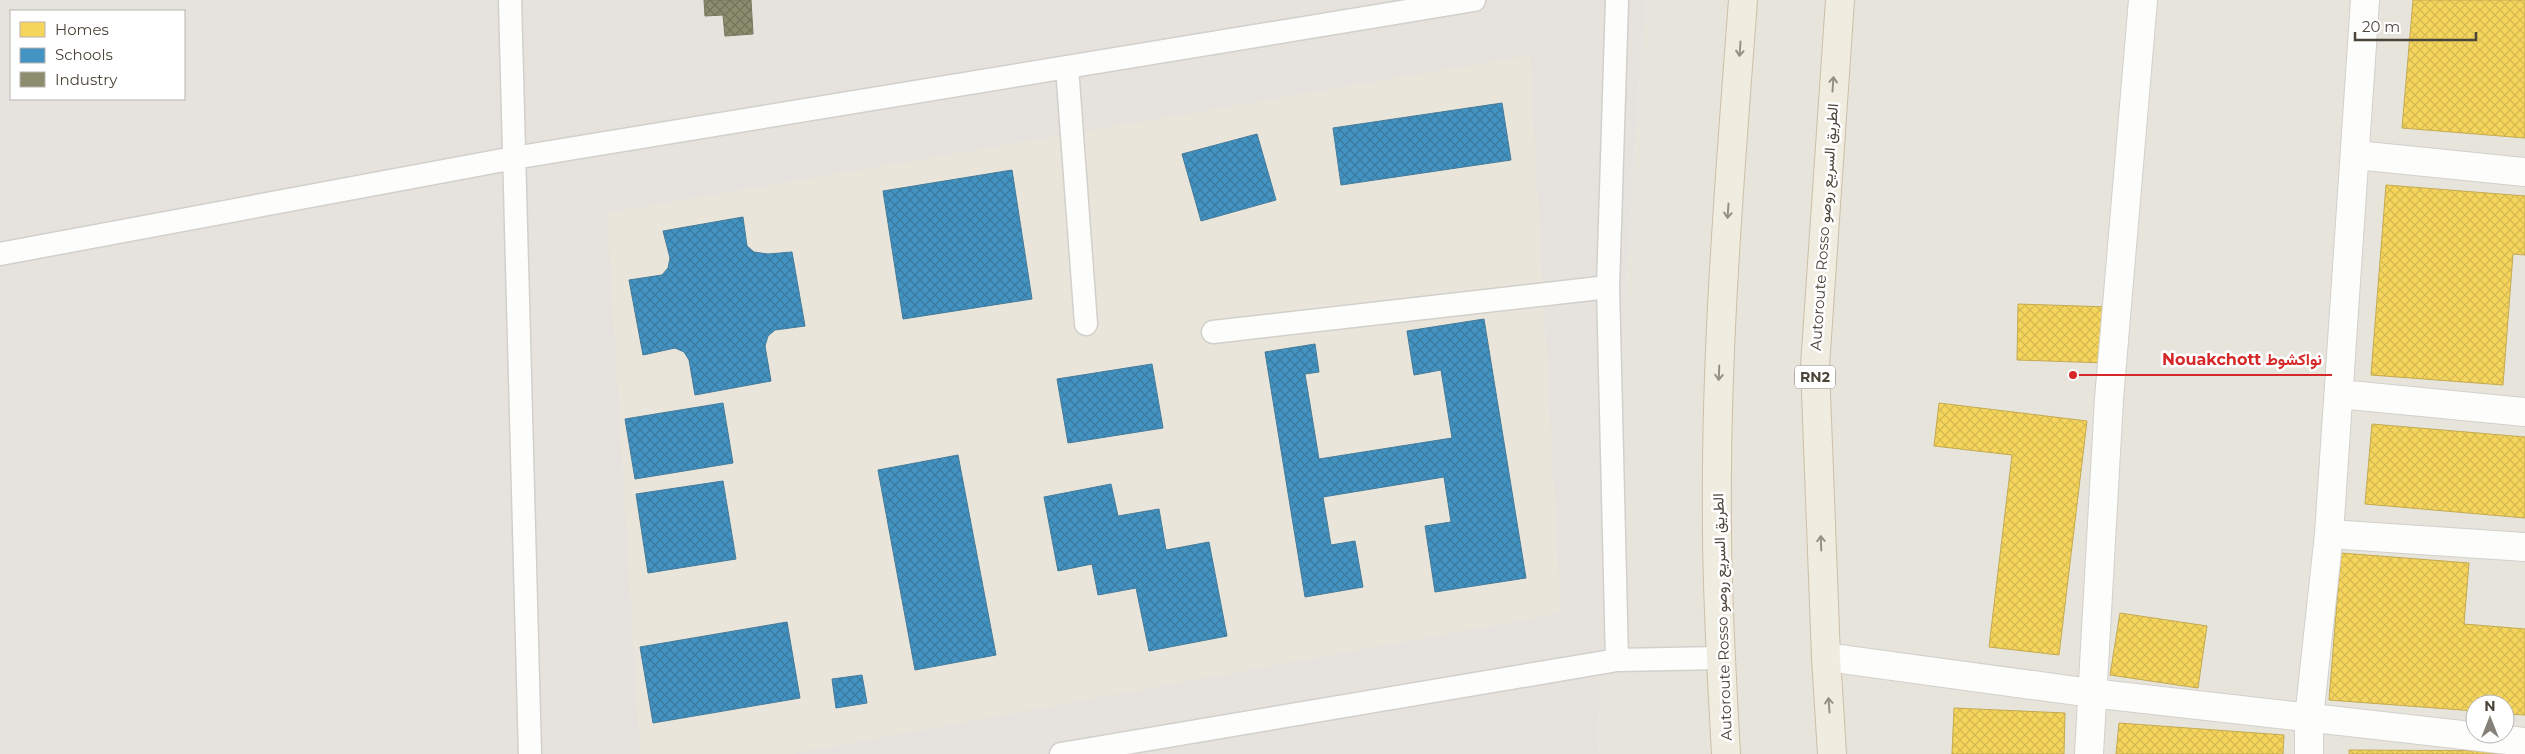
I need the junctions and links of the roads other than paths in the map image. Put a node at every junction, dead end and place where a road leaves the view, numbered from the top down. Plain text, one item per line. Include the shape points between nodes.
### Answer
1 (510, 0) edge
2 (1474, 0) edge
3 (1616, 0) edge
4 (1744, 0) edge
5 (1840, 0) edge
6 (2143, 0) edge
7 (2365, 0) edge
8 (1067, 67) junction
9 (2356, 155) junction
10 (514, 158) junction
11 (2525, 172) edge
12 (0, 254) edge
13 (1608, 287) junction
14 (1086, 324) dead end
15 (1213, 332) dead end
16 (2339, 394) junction
17 (2525, 412) edge
18 (2329, 534) junction
19 (2525, 547) edge
20 (1826, 657) junction
21 (1720, 658) junction
22 (1616, 660) junction
23 (2091, 693) junction
24 (2309, 718) junction
25 (2525, 742) edge
26 (530, 754) edge
27 (1061, 754) edge
28 (1726, 754) edge
29 (1832, 754) edge
30 (2089, 754) edge
31 (2309, 754) edge

1 - 10 lane
2 - 8 lane
3 - 13 lane
4 -> 21 highway, Autoroute Rosso الطريق السريع روصو via 1719,374 1717,526
20 -> 5 highway, Autoroute Rosso الطريق السريع روصو / RN2 via 1815,366
6 - 23 street via 2109,399
7 - 9 street
8 - 10 lane
8 - 14 lane
9 - 11 street
9 - 16 street
10 - 12 lane
10 - 26 lane
13 - 15 lane
13 - 22 lane
16 - 17 street
16 - 18 street
18 - 19 street
18 - 24 street
20 - 23 street
29 -> 20 highway, Autoroute Rosso الطريق السريع روصو / RN2
21 - 22 lane
21 - 28 highway, Autoroute Rosso الطريق السريع روصو
22 - 27 lane
23 - 24 street
23 - 30 street
24 - 25 street
24 - 31 street

